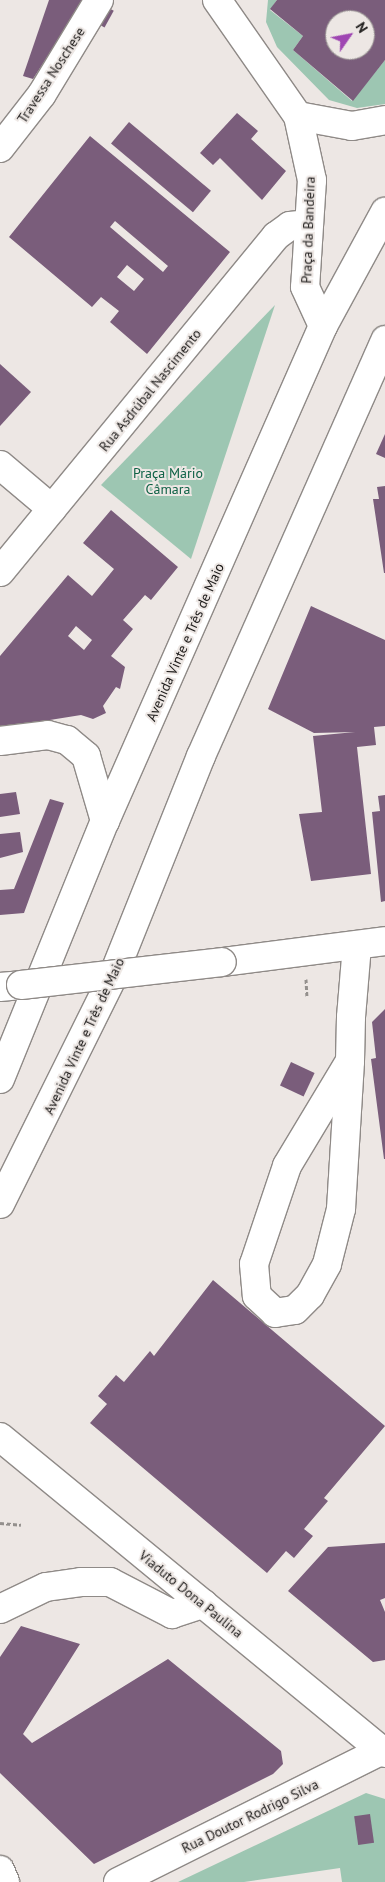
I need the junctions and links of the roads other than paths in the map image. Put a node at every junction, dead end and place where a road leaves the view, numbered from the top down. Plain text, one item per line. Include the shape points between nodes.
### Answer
1 (99, 0) edge
2 (217, 0) edge
3 (238, 0) edge
4 (252, 56) junction
5 (298, 116) junction
6 (385, 120) edge
7 (0, 148) edge
8 (385, 212) edge
9 (309, 224) junction
10 (323, 326) junction
11 (385, 340) edge
12 (0, 465) edge
13 (52, 509) junction
14 (0, 572) edge
15 (0, 742) edge
16 (105, 821) junction
17 (385, 941) edge
18 (357, 945) junction
19 (0, 987) edge
20 (350, 1061) junction
21 (0, 1079) edge
22 (0, 1204) edge
23 (0, 1437) edge
24 (203, 1604) junction
25 (0, 1609) edge
26 (384, 1752) edge
27 (0, 1870) edge
28 (6, 1882) edge
29 (118, 1882) edge

1 - 7 main road, Travessa Noschese via 42,94
2 - 4 main road, Praça da Bandeira
3 - 4 main road, Praça da Bandeira
4 - 5 main road, Praça da Bandeira
5 - 6 main road via 352,126
5 - 9 main road, Praça da Bandeira via 312,180
8 - 10 main road, Avenida Vinte e Três de Maio
9 - 10 main road, Praça da Bandeira via 305,287
9 - 13 main road, Rua Asdrúbal Nascimento via 290,226 276,236
10 - 16 main road, Avenida Vinte e Três de Maio
11 - 22 main road, Avenida Vinte e Três de Maio via 236,674 113,976
12 - 13 main road
13 - 14 main road, Rua Asdrúbal Nascimento
15 - 16 main road via 48,735 66,740 86,756
16 - 21 main road, Avenida Vinte e Três de Maio
17 - 18 main road
18 - 19 main road, bridge
18 - 20 main road
20 - 20 main road via 342,1209 327,1264 310,1295 295,1310 275,1313 257,1296 254,1264 287,1166
23 - 24 main road, Viaduto Dona Paulina
24 - 25 main road via 172,1614 110,1582 81,1582 46,1588
24 - 26 main road, Viaduto Dona Paulina
26 - 29 main road, Rua Doutor Rodrigo Silva
27 - 28 main road

